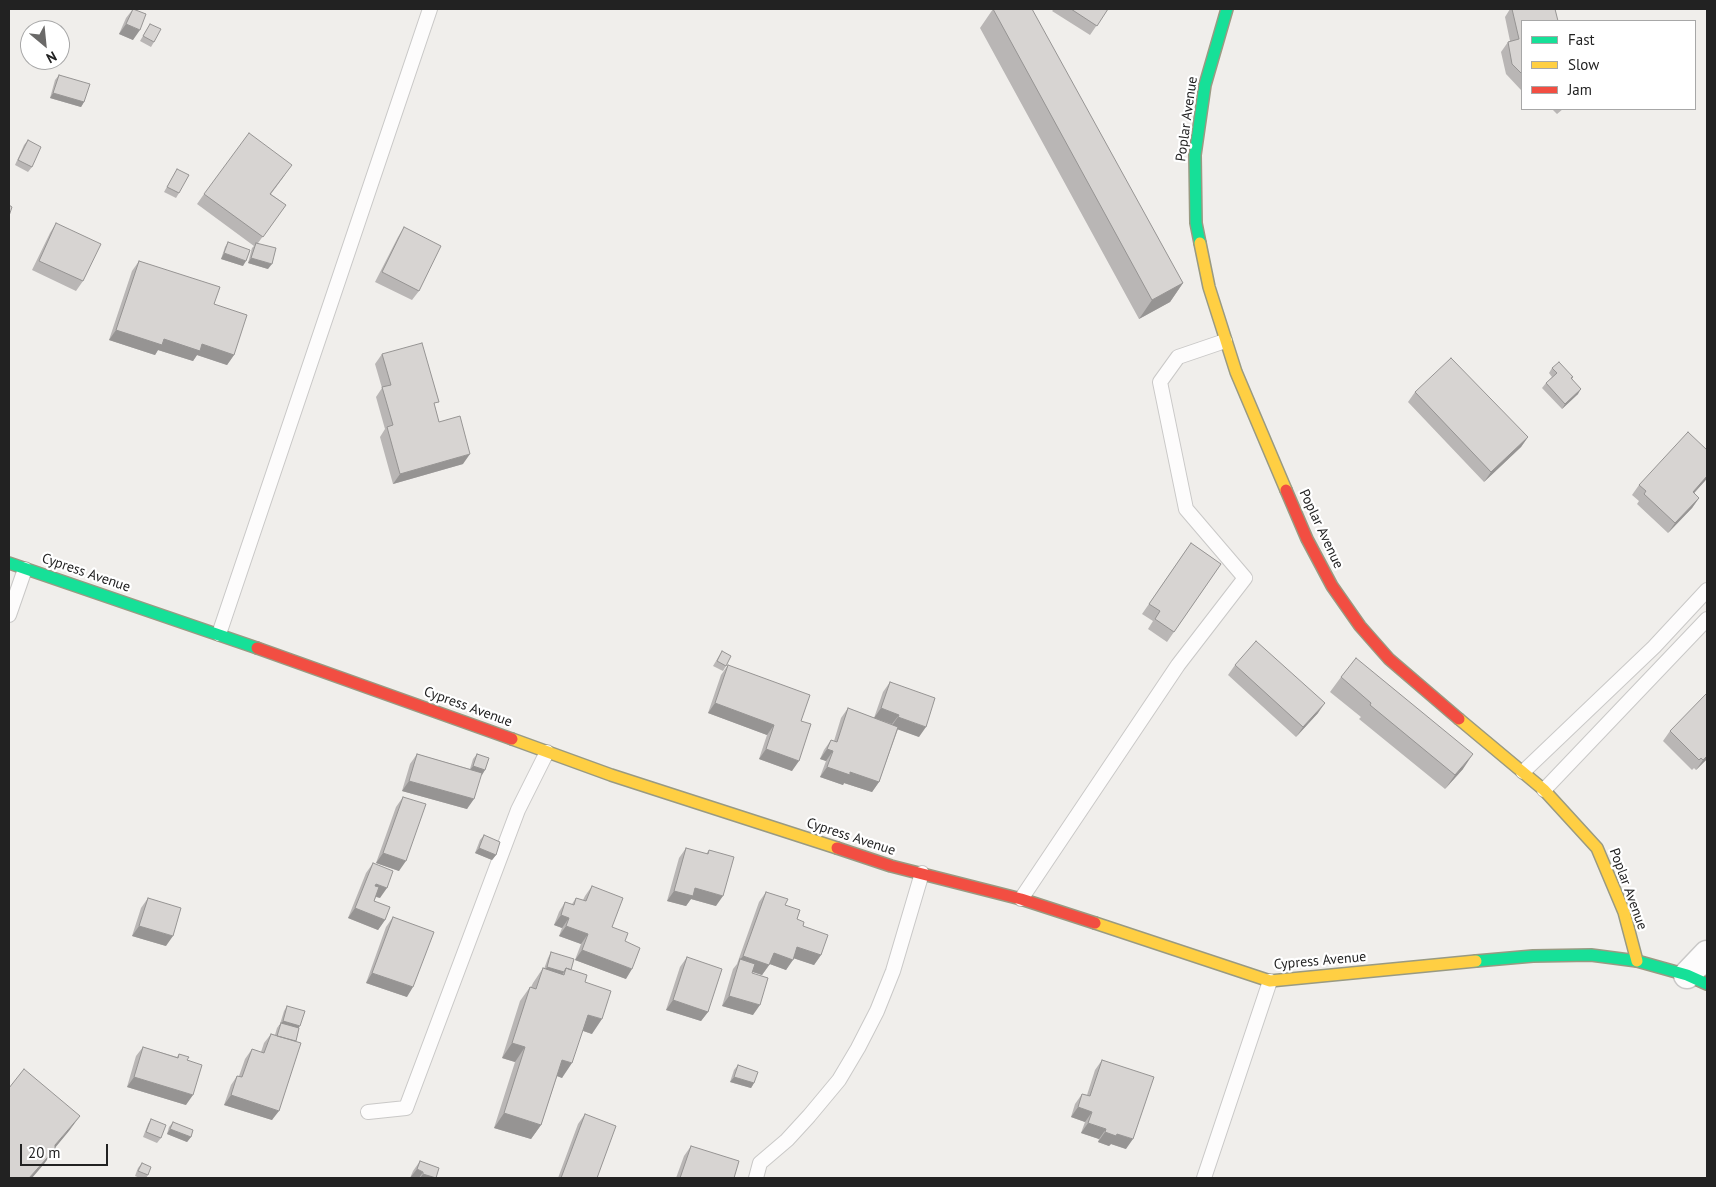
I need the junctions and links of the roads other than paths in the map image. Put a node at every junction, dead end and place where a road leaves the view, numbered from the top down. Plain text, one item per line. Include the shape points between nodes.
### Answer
1 (430, 9) edge
2 (1227, 9) edge
3 (1226, 341) junction
4 (9, 563) edge
5 (25, 569) junction
6 (1707, 590) edge
7 (9, 615) edge
8 (1707, 619) edge
9 (219, 634) junction
10 (547, 752) junction
11 (1523, 772) junction
12 (1544, 790) junction
13 (922, 873) junction
14 (1021, 899) junction
15 (1707, 954) edge
16 (1637, 961) junction
17 (1697, 979) edge
18 (1270, 981) junction
19 (368, 1112) dead end
20 (756, 1178) edge
21 (1204, 1178) edge

1 - 9 lane
2 - 3 street, Poplar Avenue via 1205,85 1195,155 1196,223 1209,286
3 - 11 street, Poplar Avenue via 1307,539 1332,586 1388,659
3 - 14 lane via 1178,357 1160,382 1186,509 1246,578 1178,665
4 - 5 street, Cypress Avenue
5 - 7 lane
5 - 9 street, Cypress Avenue
6 - 11 lane via 1654,647
8 - 12 lane
9 - 10 street, Cypress Avenue
10 - 13 street, Cypress Avenue via 872,860
10 - 19 lane via 518,810 406,1108
11 - 12 street, Poplar Avenue
12 - 16 street, Poplar Avenue via 1598,848 1624,912
13 - 14 street, Cypress Avenue
13 - 20 lane via 892,971 858,1048 839,1080 809,1116 760,1163
14 - 18 street, Cypress Avenue
15 - 17 street
16 - 17 street, Cypress Avenue
16 - 18 street, Cypress Avenue via 1591,955 1533,956
18 - 21 lane

